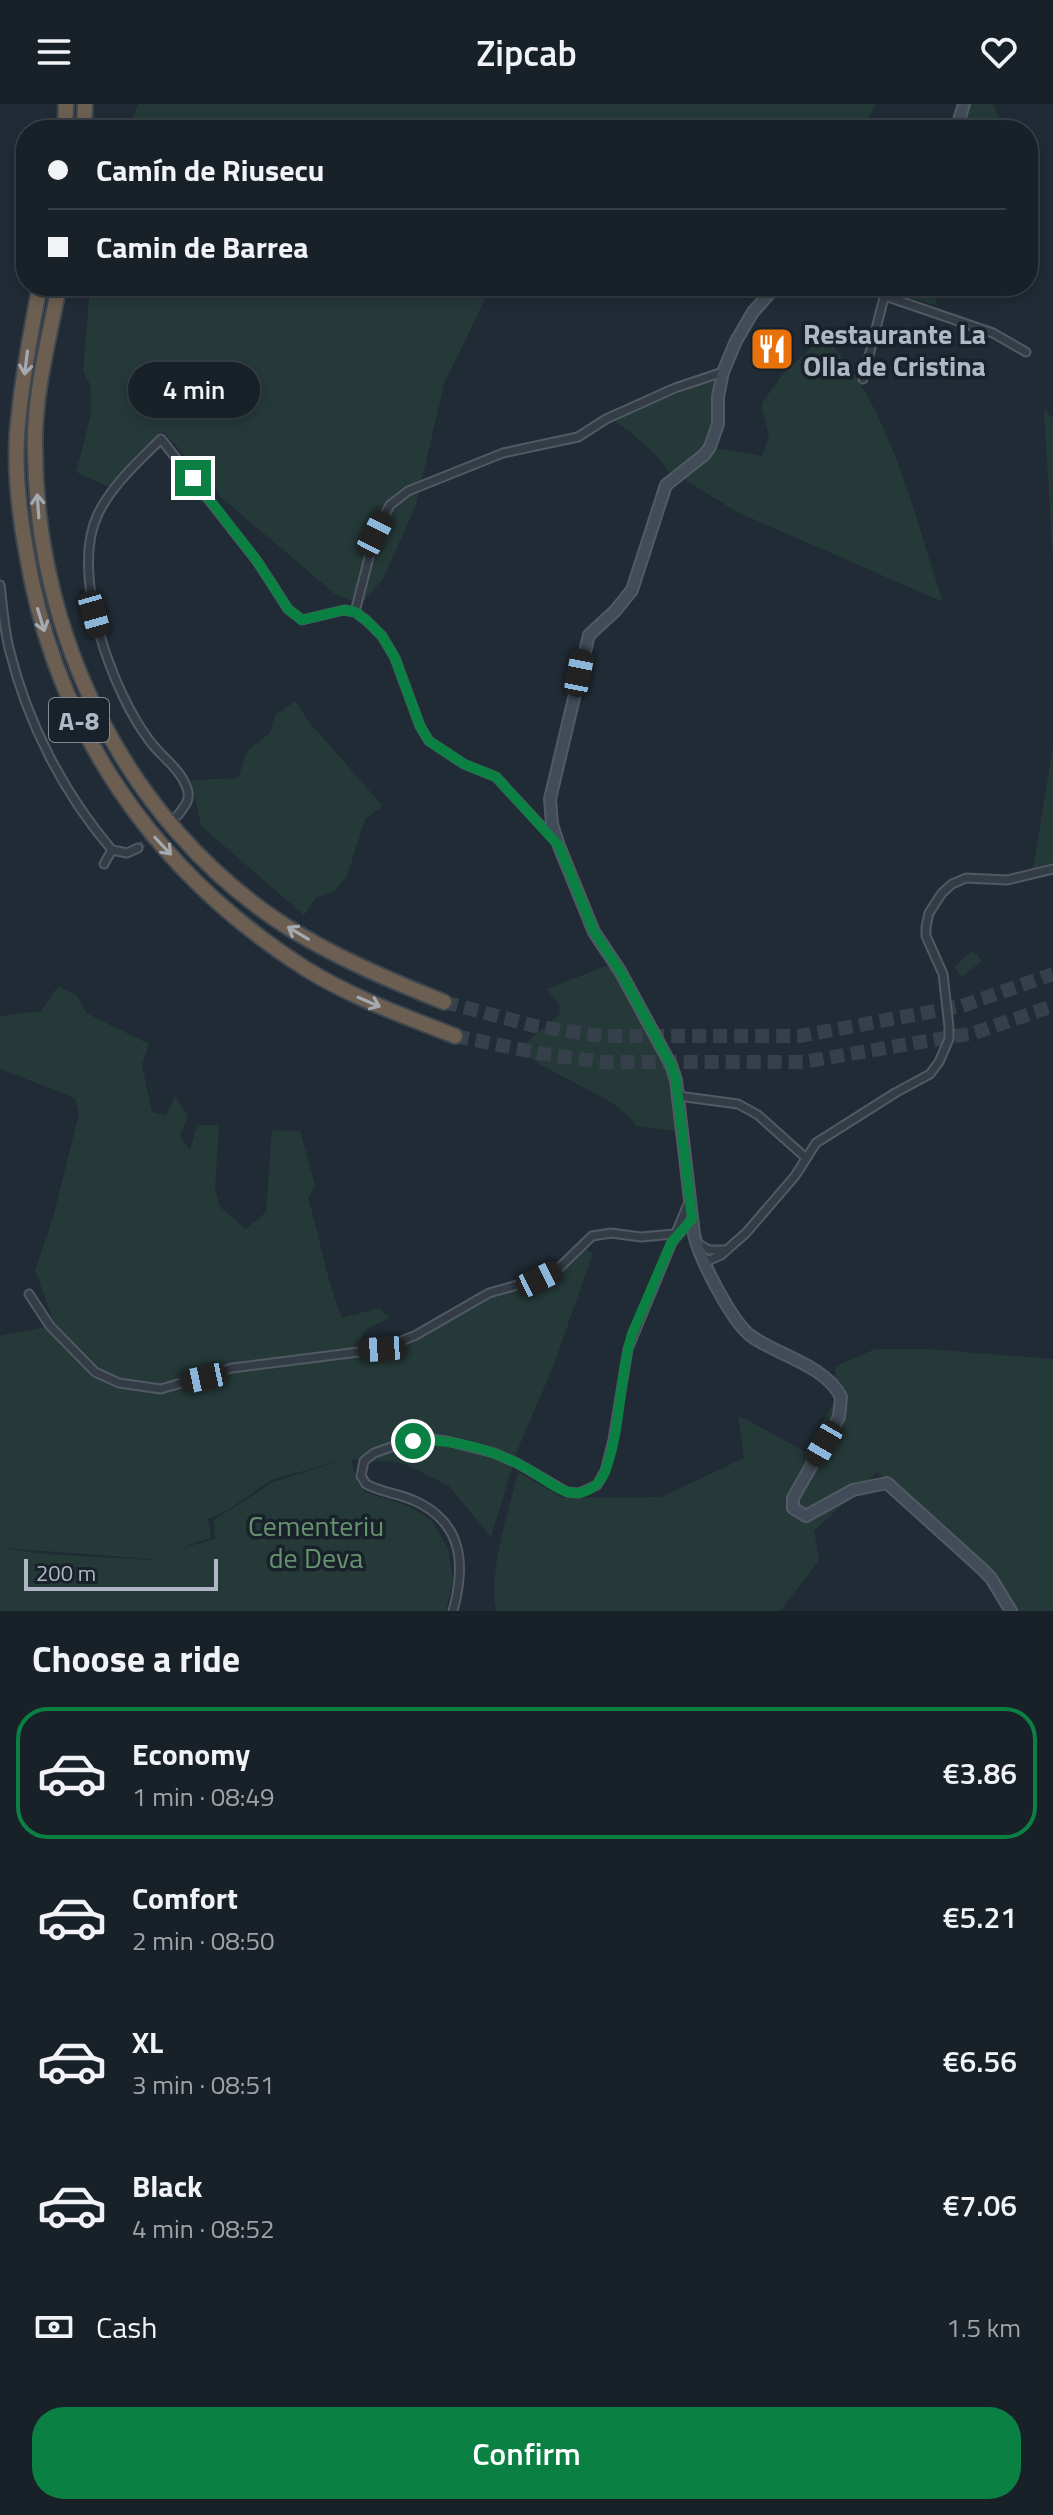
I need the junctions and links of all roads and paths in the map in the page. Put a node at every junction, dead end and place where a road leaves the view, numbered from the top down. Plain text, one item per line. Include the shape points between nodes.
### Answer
1 (38, 296) edge
2 (57, 296) edge
3 (767, 296) edge
4 (885, 296) joint
5 (1026, 352) dead end
6 (723, 372) junction
7 (863, 379) dead end
8 (0, 585) edge
9 (355, 612) junction
10 (178, 815) tunnel mouth
11 (559, 846) junction
12 (138, 848) tunnel mouth
13 (112, 850) junction
14 (104, 864) dead end
15 (1053, 869) edge
16 (444, 1002) tunnel mouth
17 (455, 1036) tunnel mouth
18 (678, 1096) junction
19 (805, 1157) junction
20 (690, 1198) junction
21 (692, 1219) junction
22 (679, 1224) junction
23 (675, 1237) junction
24 (695, 1238) junction
25 (720, 1251) junction
26 (702, 1258) junction
27 (29, 1294) dead end
28 (453, 1611) edge
29 (1011, 1611) edge

1 -> 17 highway, A-8 via 17,437 19,507 32,591 51,653 99,757 144,825 215,902 265,942 356,997
16 -> 2 highway, A-8 via 323,948 231,884 157,809 92,705 50,585 38,517 38,396
3 - 6 street via 736,341
4 - 5 street via 993,333
4 - 7 street
6 - 9 street via 675,388 578,437 503,453 408,491 390,505 375,534
6 - 11 street via 710,447 666,485 632,590 584,646 550,799
8 - 13 street via 9,650 27,707 65,786
9 - 10 street via 302,620 294,615 161,439 133,466 97,516 90,538 89,576 94,614 124,700 188,790 188,802
9 - 11 street via 382,636 395,658 429,741 496,777
11 - 18 street via 594,932 665,1052
12 - 13 street via 127,853
13 - 14 street
15 - 19 street via 1007,880 966,878 942,893 929,913 926,936 943,974 949,1027 944,1052 930,1074 825,1136
18 - 19 street via 738,1104
18 - 20 street
19 - 25 street via 746,1233
20 - 21 street
20 - 22 street
21 - 22 street
21 - 23 street
21 - 24 street
22 - 23 street
23 - 24 street
23 - 27 street via 592,1236 556,1271 489,1293 382,1349 232,1368 161,1389 119,1383 95,1372 50,1326
23 - 28 street via 628,1349 613,1440 597,1485 567,1492 494,1453 438,1440 400,1444 364,1461 361,1476 366,1484 422,1505 452,1534 461,1565
24 - 25 street
24 - 26 street
25 - 26 street
26 - 29 street via 744,1330 825,1377 841,1397 839,1417 793,1498 797,1512 814,1513 853,1490 887,1483 991,1578

